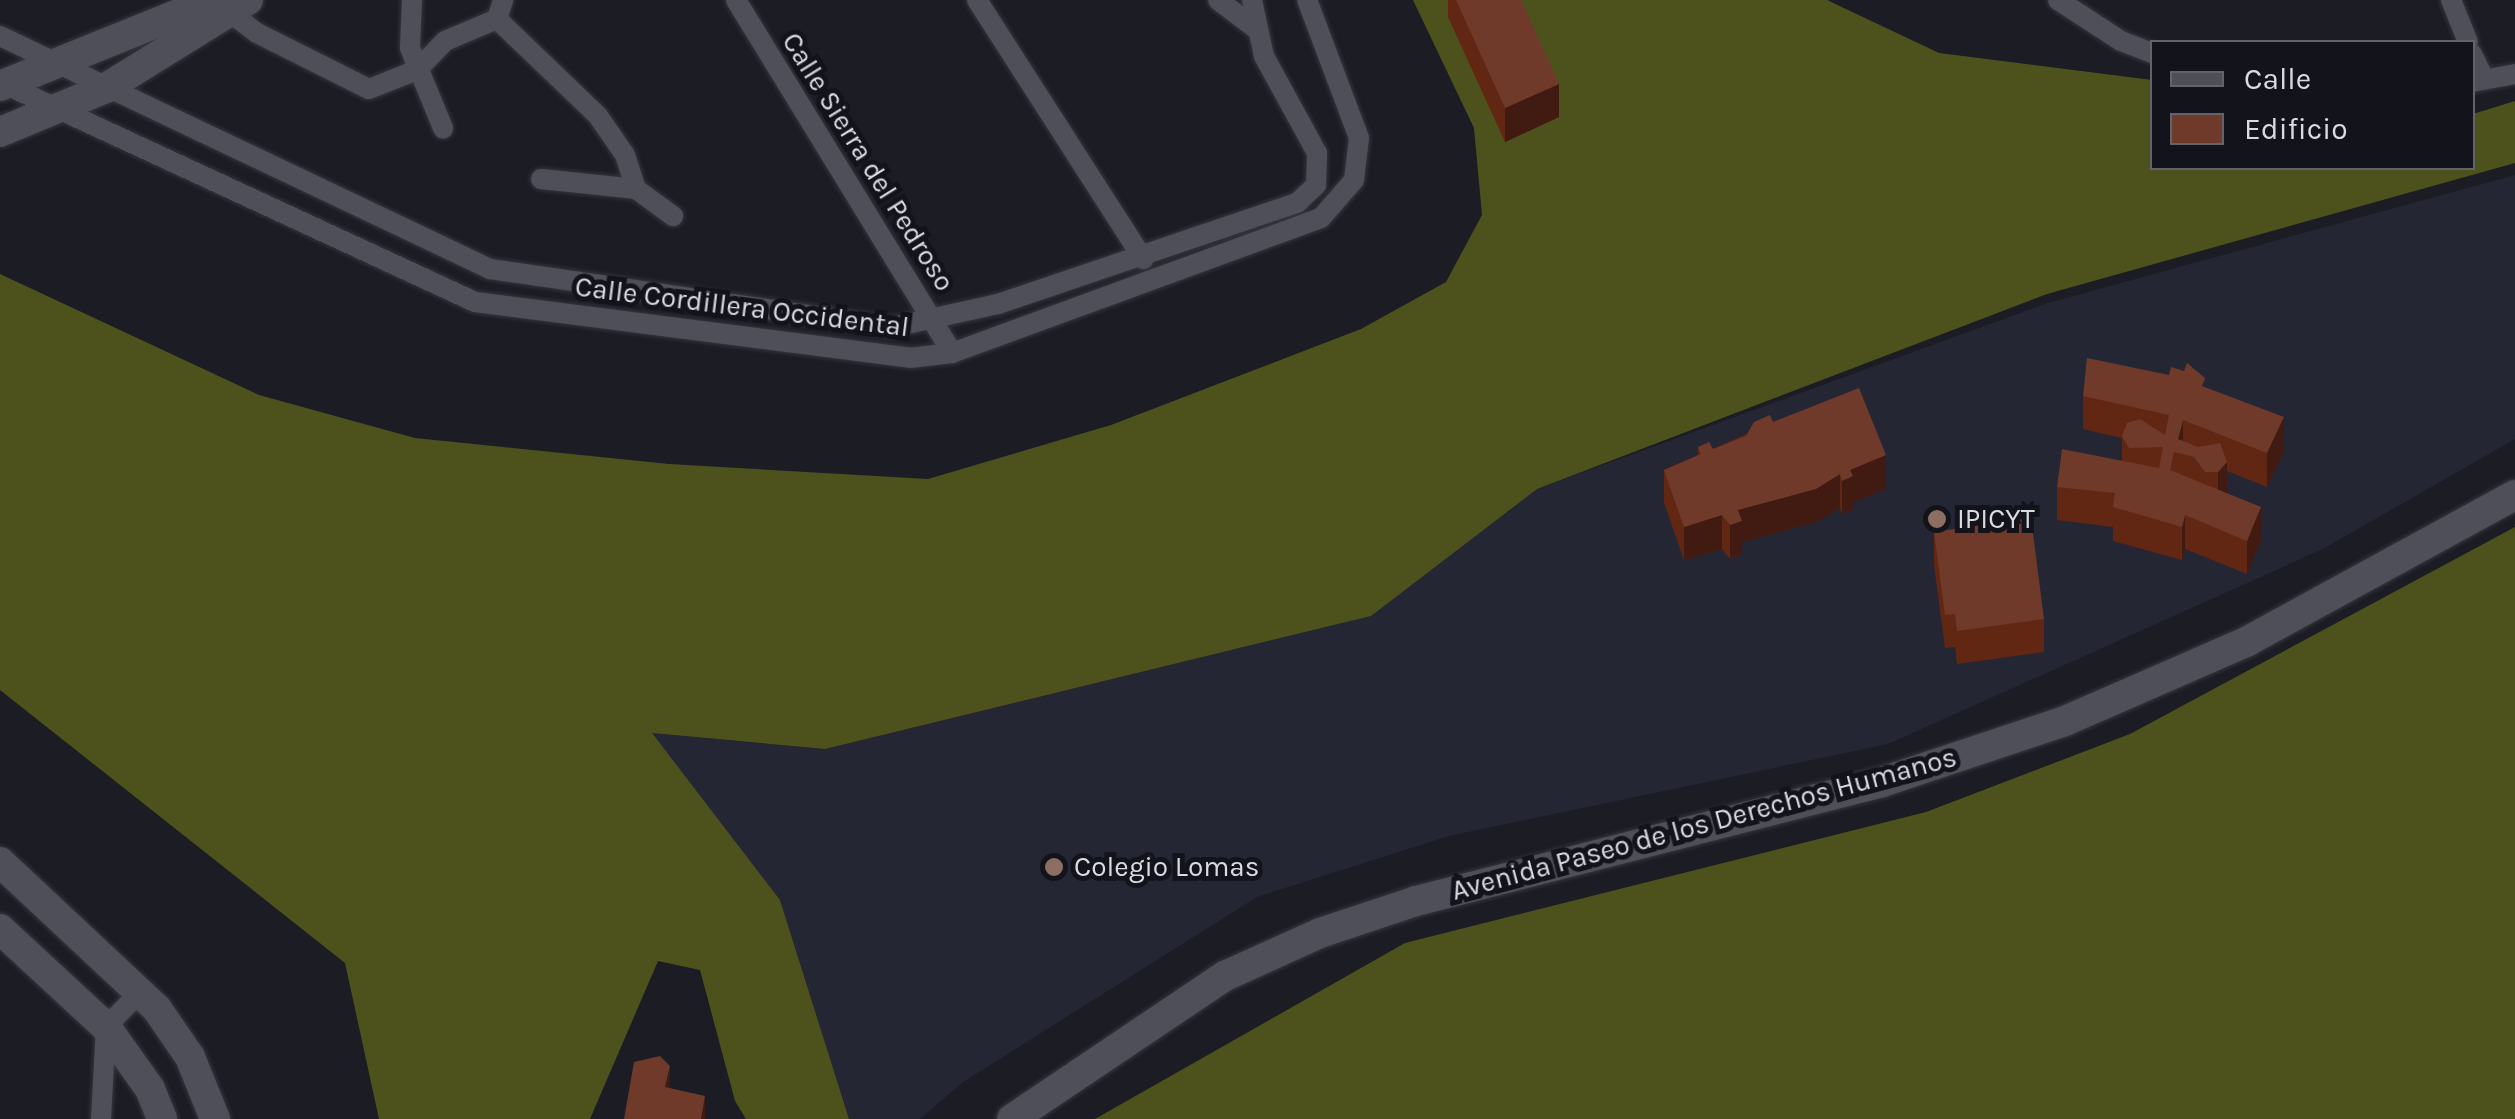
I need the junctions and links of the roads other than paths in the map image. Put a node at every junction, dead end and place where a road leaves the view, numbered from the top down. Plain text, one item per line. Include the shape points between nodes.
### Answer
1 (412, 0) edge
2 (736, 0) edge
3 (977, 0) edge
4 (1218, 0) edge
5 (1252, 0) edge
6 (1307, 0) edge
7 (2058, 0) edge
8 (2451, 0) edge
9 (227, 4) edge
10 (500, 10) edge
11 (1254, 28) junction
12 (0, 36) edge
13 (2467, 40) edge
14 (2150, 52) edge
15 (56, 64) junction
16 (417, 70) junction
17 (2515, 74) edge
18 (2478, 80) edge
19 (2, 84) edge
20 (106, 88) junction
21 (59, 109) junction
22 (442, 128) dead end
23 (0, 132) edge
24 (540, 179) dead end
25 (636, 189) junction
26 (673, 216) dead end
27 (1143, 259) junction
28 (490, 269) junction
29 (475, 302) junction
30 (935, 322) junction
31 (952, 352) junction
32 (2515, 495) edge
33 (0, 862) edge
34 (0, 929) edge
35 (140, 992) junction
36 (106, 1027) junction
37 (101, 1119) edge
38 (162, 1119) edge
39 (214, 1119) edge
40 (1012, 1119) edge

1 - 16 street via 410,48
2 - 30 street, Calle Sierra del Pedroso
3 - 27 street
4 - 11 street
5 - 11 street, Calle Cordillera Occidental
6 - 31 street, Calle Cordillera Occidental via 1359,138 1354,180 1321,218
7 - 14 street
8 - 13 street
9 - 15 main road
9 - 16 street via 257,33 369,89
9 - 20 main road
10 - 16 street via 444,41
10 - 25 street via 598,116 625,155
11 - 27 street, Calle Cordillera Occidental via 1313,140 1320,168 1316,186 1297,203
12 - 15 street, Calle Cordillera Occidental
15 - 19 main road
15 - 20 street, Calle Cordillera Occidental
16 - 22 street via 438,104
17 - 18 street
19 - 21 street, Calle Cordillera Occidental
20 - 21 main road
20 - 28 street, Calle Cordillera Occidental
21 - 23 main road
21 - 29 street, Calle Cordillera Occidental
24 - 25 street
25 - 26 street
27 - 30 street, Calle Cordillera Occidental
28 - 29 street
28 - 30 street, Calle Cordillera Occidental via 893,326
29 - 31 street, Calle Cordillera Occidental via 910,358
30 - 31 street, Calle Sierra del Pedroso
32 - 40 main road, Avenida Paseo de los Derechos Humanos via 2248,642 2064,721 1882,782 1416,901 1320,932 1225,976
33 - 35 main road
34 - 36 main road
35 - 36 street
35 - 39 main road via 190,1057
36 - 37 street
36 - 38 main road via 150,1088

